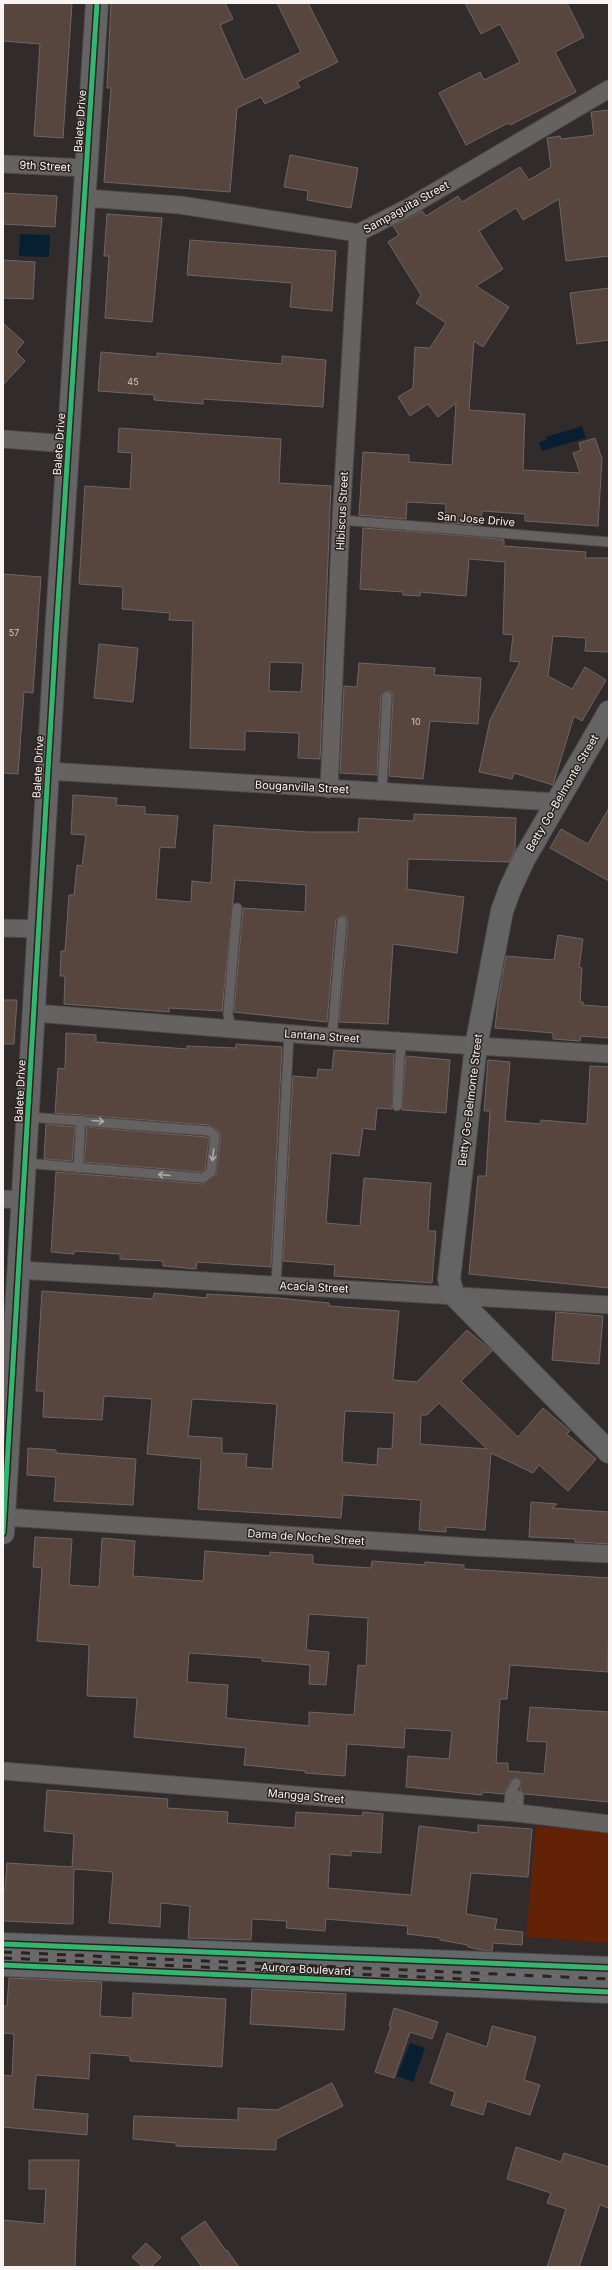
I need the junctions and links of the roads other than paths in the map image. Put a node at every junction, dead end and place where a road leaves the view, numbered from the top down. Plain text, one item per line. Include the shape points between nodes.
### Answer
1 (97, 3) edge
2 (609, 89) edge
3 (3, 164) edge
4 (87, 168) junction
5 (85, 198) junction
6 (358, 233) junction
7 (3, 439) edge
8 (68, 444) junction
9 (341, 520) junction
10 (609, 542) edge
11 (387, 696) dead end
12 (609, 712) edge
13 (48, 771) junction
14 (329, 789) junction
15 (382, 792) junction
16 (556, 802) junction
17 (237, 908) dead end
18 (342, 921) dead end
19 (3, 928) edge
20 (38, 929) junction
21 (35, 1013) junction
22 (231, 1029) junction
23 (289, 1034) junction
24 (332, 1037) junction
25 (403, 1041) junction
26 (476, 1046) junction
27 (609, 1054) edge
28 (397, 1106) dead end
29 (29, 1117) junction
30 (81, 1120) junction
31 (25, 1163) junction
32 (78, 1168) junction
33 (13, 1199) edge
34 (19, 1270) junction
35 (276, 1284) junction
36 (453, 1294) junction
37 (609, 1305) edge
38 (609, 1452) edge
39 (5, 1458) edge
40 (4, 1525) edge
41 (609, 1554) edge
42 (3, 1771) edge
43 (516, 1783) dead end
44 (519, 1795) dead end
45 (513, 1813) junction
46 (609, 1824) edge
47 (3, 1944) edge
48 (3, 1965) edge
49 (609, 1968) edge
50 (609, 1992) edge

1 - 4 street, Balete Drive
2 - 6 street, Sampaguita Street via 409,207
3 - 4 street, 9th Street
4 - 5 street, Balete Drive
5 - 6 street, Sampaguita Street via 180,205
5 - 8 street, Balete Drive
6 - 9 street, Hibiscus Street
7 - 8 street
8 - 13 street, Balete Drive
9 - 10 lane, San Jose Drive
9 - 14 street, Hibiscus Street
11 - 15 lane
12 - 16 street, Betty Go-Belmonte Street
13 - 14 street, Bouganvilla Street
13 - 20 street, Balete Drive
14 - 15 street, Bouganvilla Street
15 - 16 street, Bouganvilla Street
16 - 26 street, Betty Go-Belmonte Street via 524,859 502,911
17 - 22 lane via 228,1014
18 - 24 lane
19 - 20 street
20 - 21 street, Balete Drive
21 - 22 street, Lantana Street
21 - 29 street, Balete Drive
22 - 23 street, Lantana Street
23 - 24 street, Lantana Street
23 - 35 lane
24 - 25 street, Lantana Street
25 - 26 street, Lantana Street
25 - 28 lane
26 - 27 street, Lantana Street
26 - 36 street, Betty Go-Belmonte Street via 450,1264 449,1279
29 - 30 lane
29 - 31 street, Balete Drive
30 - 32 lane
30 -> 32 lane via 209,1131 215,1136 211,1172 203,1178
31 - 32 lane
31 - 33 street, Balete Drive
33 - 34 street, Balete Drive
34 - 35 street, Acacia Street
34 - 39 street, Balete Drive
35 - 36 street, Acacia Street
36 - 37 street, Acacia Street
36 - 38 street
39 - 40 street, Balete Drive
40 - 41 street, Dama de Noche Street
42 - 45 street, Mangga Street
43 - 45 lane via 510,1794
44 - 45 lane
45 - 46 street, Mangga Street
47 - 49 main road, Aurora Boulevard
48 - 50 main road, Aurora Boulevard

